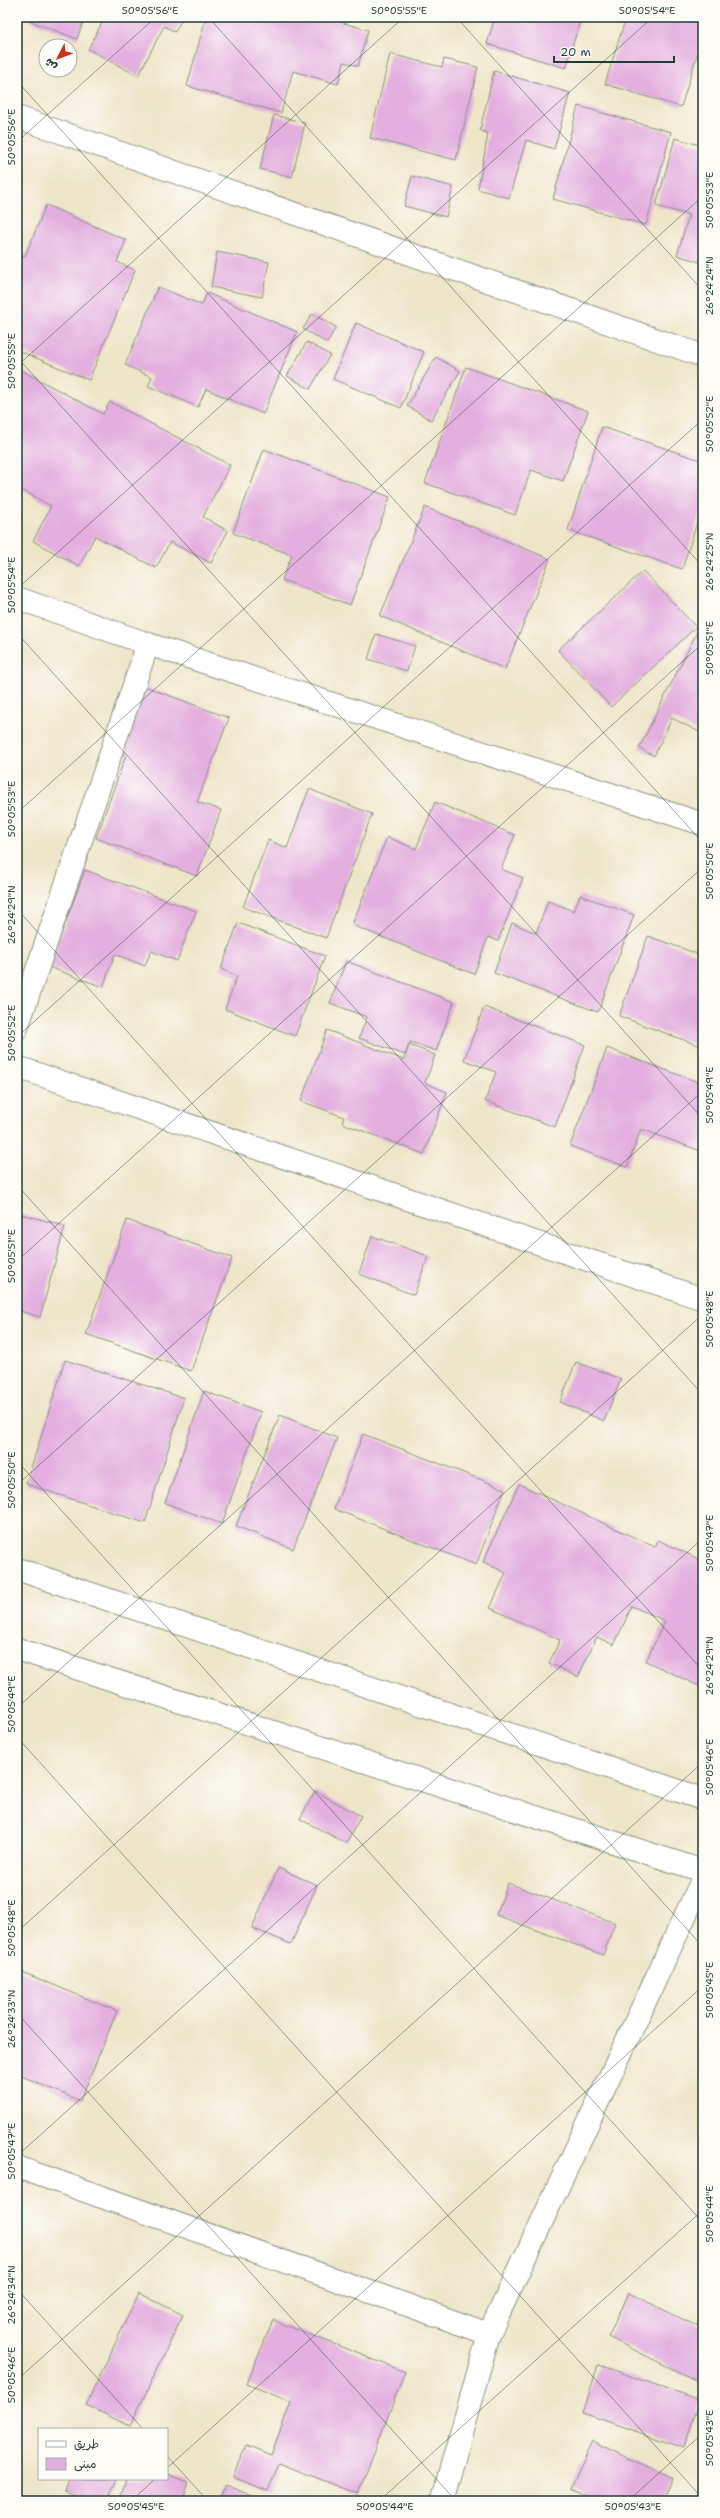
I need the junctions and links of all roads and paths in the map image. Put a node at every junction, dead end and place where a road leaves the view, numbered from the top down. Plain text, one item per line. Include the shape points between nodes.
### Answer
1 (17, 117) edge
2 (703, 356) edge
3 (17, 598) edge
4 (148, 644) junction
5 (703, 824) edge
6 (17, 1028) edge
7 (17, 1067) edge
8 (703, 1299) edge
9 (17, 1569) edge
10 (17, 1649) edge
11 (703, 1799) edge
12 (703, 1871) edge
13 (703, 1878) edge
14 (17, 2167) edge
15 (489, 2334) junction
16 (442, 2501) edge

1 - 2 street
3 - 4 street
4 - 5 street
4 - 6 street
7 - 8 street
9 - 11 street
10 - 12 street
13 - 15 street
14 - 15 street
15 - 16 street

